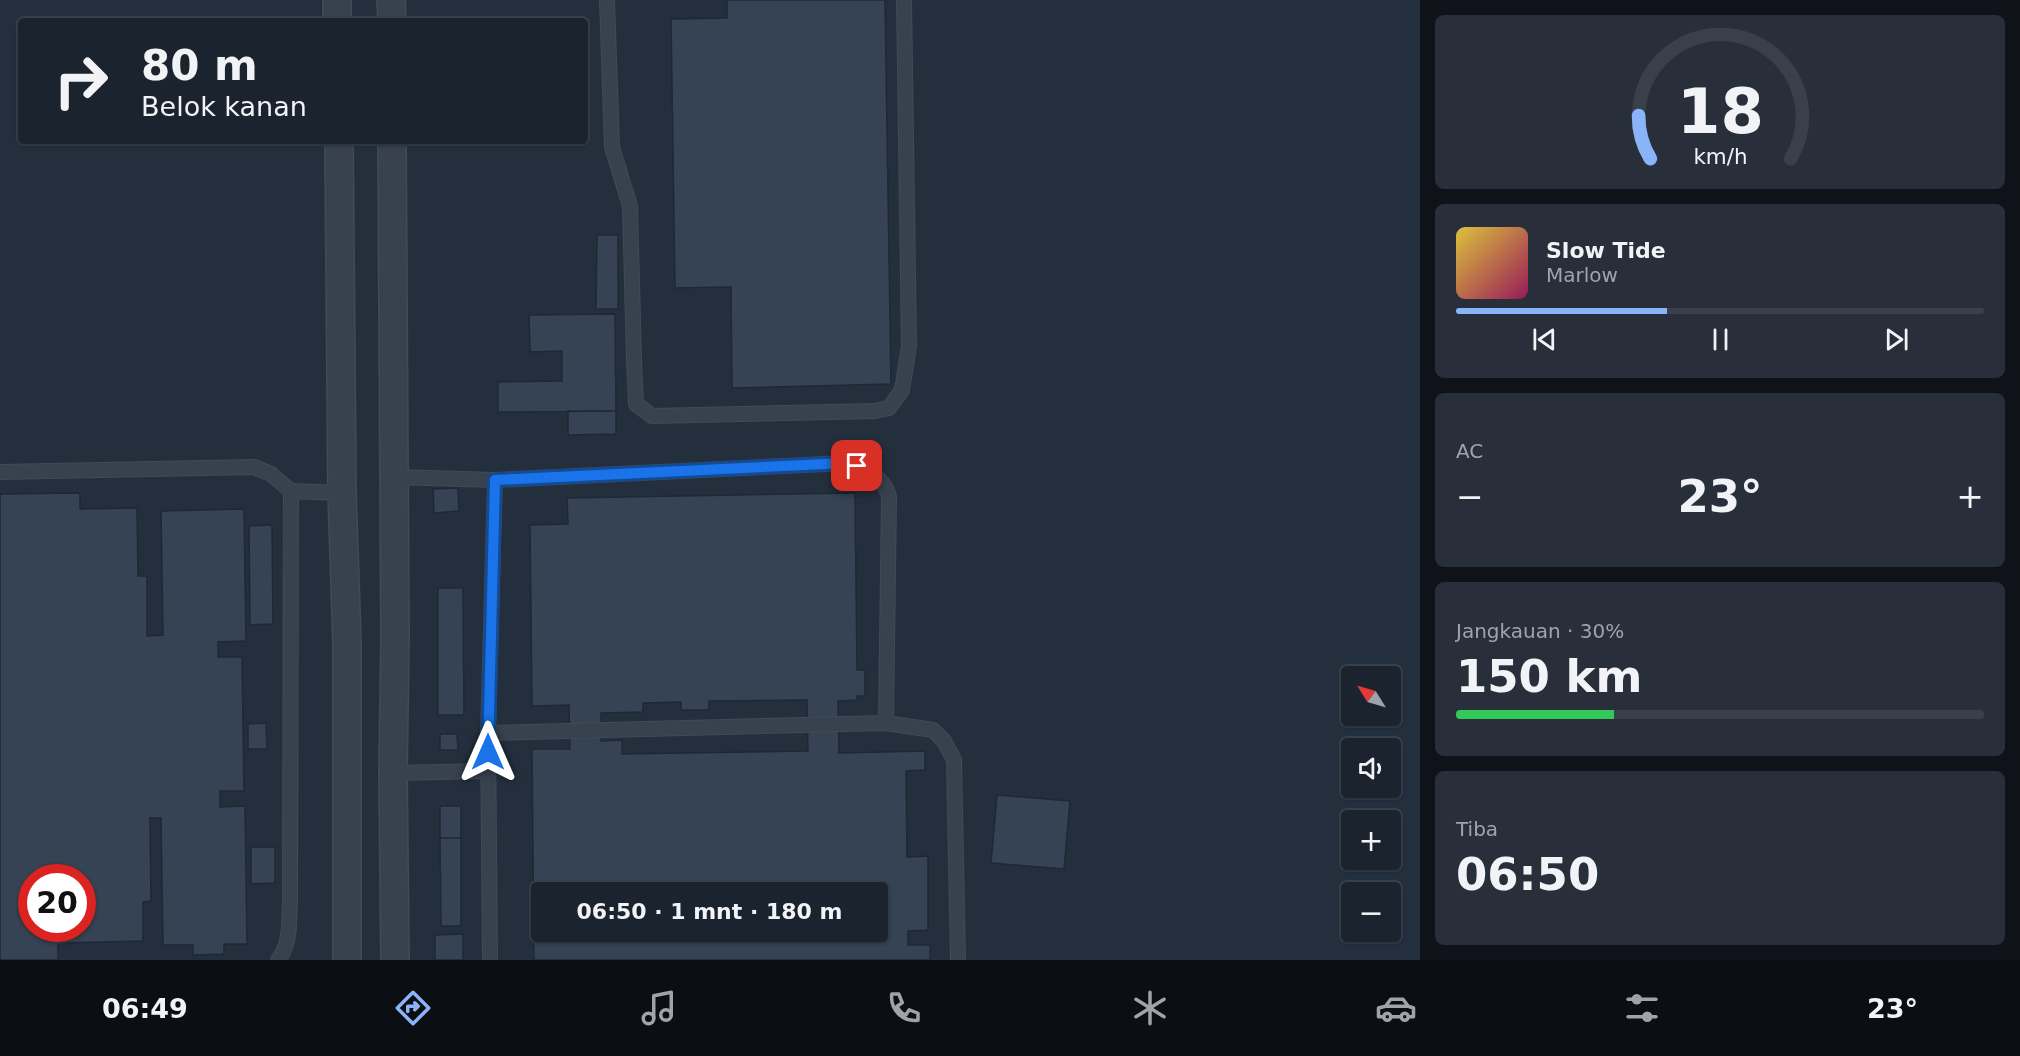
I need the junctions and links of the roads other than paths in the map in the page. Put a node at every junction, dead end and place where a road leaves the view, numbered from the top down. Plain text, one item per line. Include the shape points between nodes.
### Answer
1 (337, 0) edge
2 (392, 0) edge
3 (607, 0) edge
4 (904, 0) edge
5 (337, 18) edge
6 (392, 18) edge
7 (339, 144) edge
8 (392, 144) edge
9 (0, 471) edge
10 (393, 477) junction
11 (495, 480) junction
12 (291, 491) junction
13 (342, 493) junction
14 (886, 723) junction
15 (488, 733) junction
16 (488, 771) junction
17 (393, 773) junction
18 (278, 960) edge
19 (347, 960) edge
20 (394, 960) edge
21 (490, 960) edge
22 (958, 960) edge

1 - 5 street
2 - 6 street
3 - 4 lane via 612,147 630,206 636,404 652,416 875,411 889,408 902,390 909,346
7 - 13 street
8 - 10 street
9 - 12 lane via 254,467 271,474
10 - 11 lane
10 - 17 street
11 - 14 lane via 846,463 872,473 886,486 889,496
11 - 15 lane
12 - 13 lane
12 - 18 lane via 290,900 286,940
13 - 19 street
14 - 15 lane
14 - 22 lane via 933,730 954,760
15 - 16 lane
16 - 17 lane
16 - 21 lane
17 - 20 street

